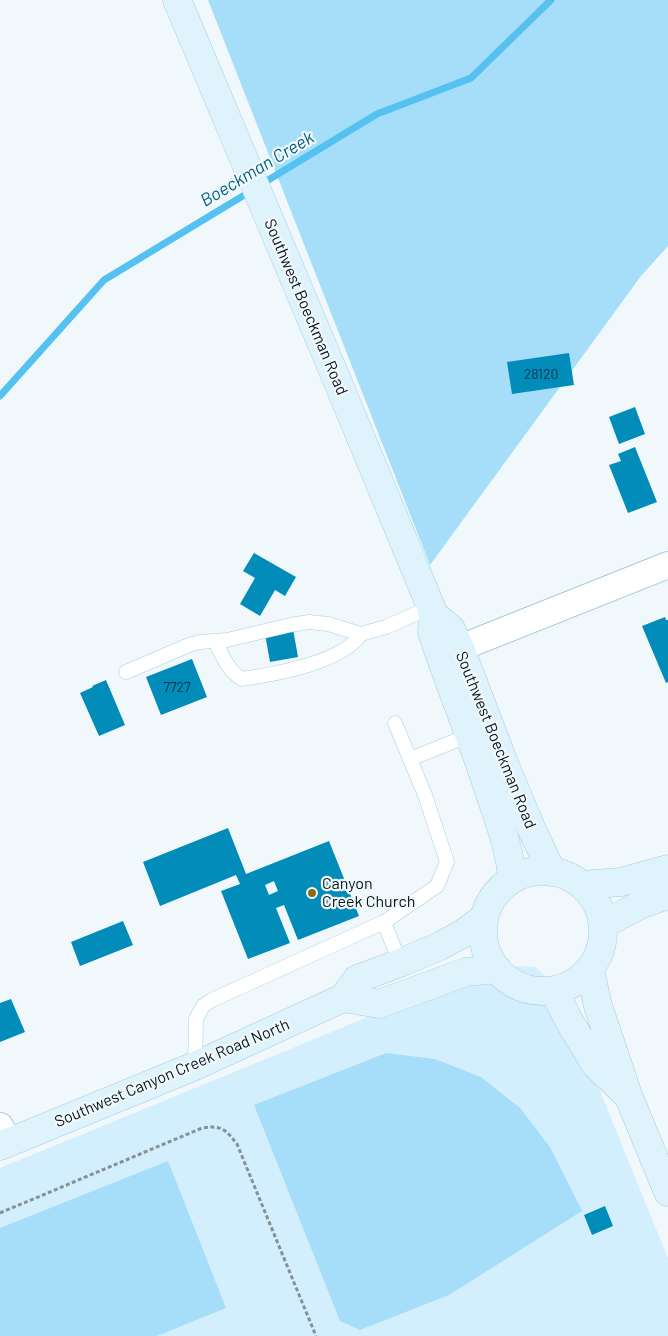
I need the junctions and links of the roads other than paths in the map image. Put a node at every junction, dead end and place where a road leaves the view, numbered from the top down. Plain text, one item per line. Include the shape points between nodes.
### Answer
1 (177, 0) edge
2 (668, 565) edge
3 (432, 611) junction
4 (361, 634) junction
5 (215, 641) junction
6 (460, 648) junction
7 (126, 672) dead end
8 (395, 723) dead end
9 (470, 735) junction
10 (410, 759) junction
11 (668, 869) edge
12 (552, 872) junction
13 (512, 878) junction
14 (582, 885) junction
15 (668, 894) edge
16 (484, 918) junction
17 (384, 922) junction
18 (604, 924) junction
19 (400, 963) junction
20 (497, 969) junction
21 (590, 970) junction
22 (554, 990) junction
23 (343, 998) junction
24 (195, 1066) junction
25 (628, 1095) junction
26 (3, 1138) edge
27 (668, 1192) edge

1 - 3 main road, Southwest Boeckman Road
2 - 6 street
3 - 4 lane
3 - 6 main road, Southwest Boeckman Road via 450,629
3 - 9 main road, Southwest Boeckman Road via 432,632
4 - 5 lane via 309,622
4 - 5 lane via 351,646 317,663 242,679 228,665
5 - 7 lane via 188,645
6 - 12 main road, Southwest Boeckman Road via 504,763
8 - 10 lane
9 - 10 lane
9 - 13 main road, Southwest Boeckman Road via 504,836
10 - 17 lane via 447,862 437,886
11 - 14 main road via 620,882
12 - 13 main road via 536,870
12 - 14 main road via 561,873
13 - 16 main road via 494,895
14 - 18 main road via 597,903
15 - 18 main road
16 - 19 main road, Southwest Canyon Creek Road North via 440,946
16 - 20 main road via 487,954
17 - 19 lane
17 - 24 lane via 203,1006 196,1019
18 - 21 main road via 601,948
19 - 23 main road, Southwest Canyon Creek Road North via 357,979
20 - 22 main road via 513,983 532,990
20 - 23 main road via 466,972 379,1004
21 - 22 main road via 574,983
21 - 25 main road via 598,1006
22 - 25 main road via 595,1064
23 - 24 main road, Southwest Canyon Creek Road North
24 - 26 main road, Southwest Canyon Creek Road North
25 - 27 main road

